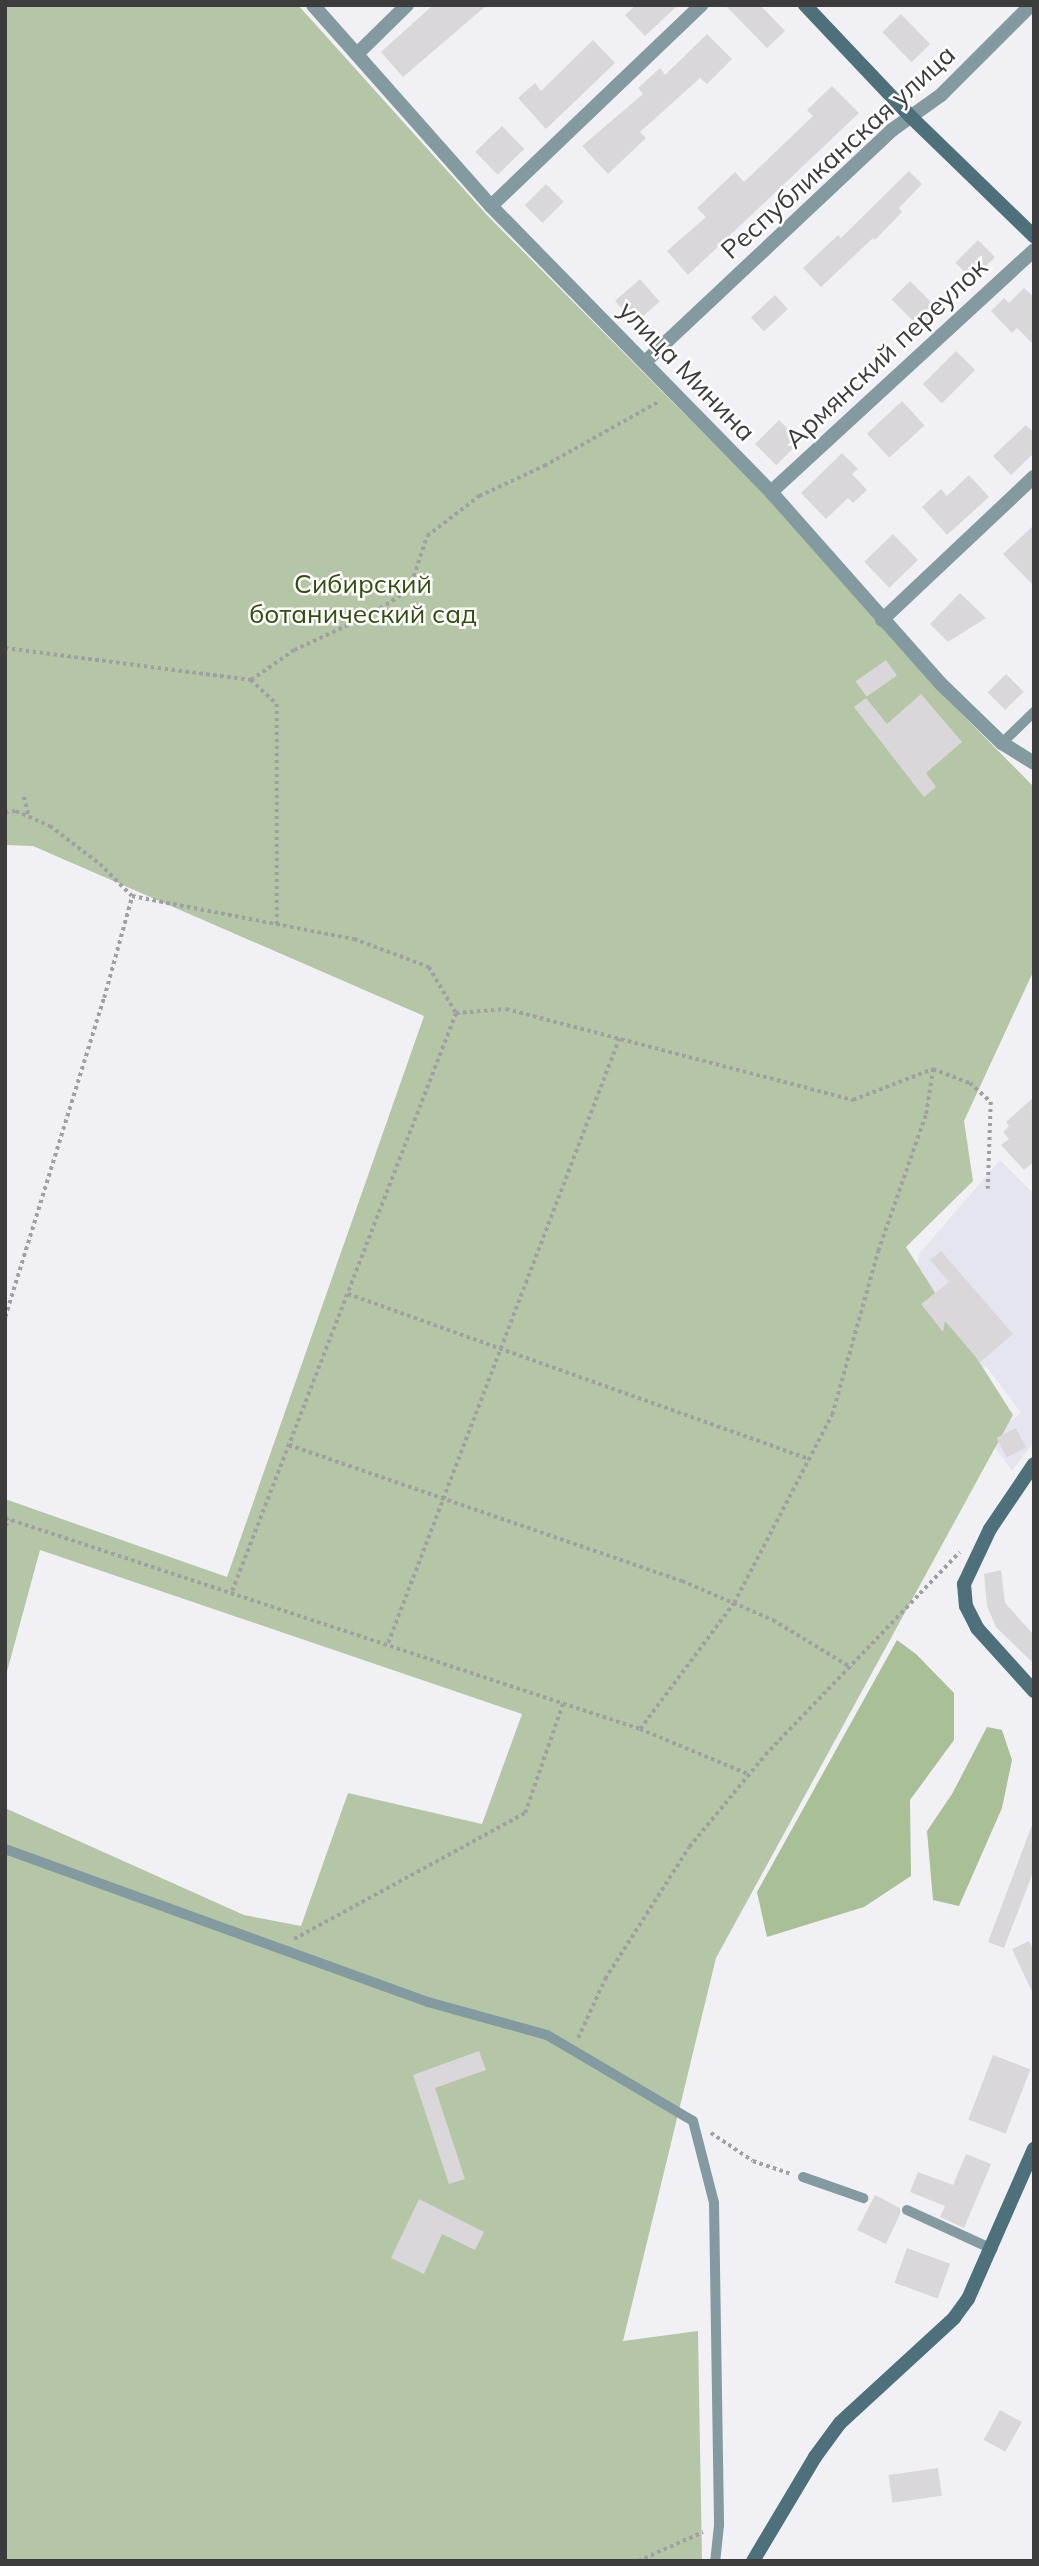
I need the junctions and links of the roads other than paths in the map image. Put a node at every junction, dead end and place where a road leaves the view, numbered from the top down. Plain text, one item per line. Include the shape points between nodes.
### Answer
1 (313, 5) edge
2 (407, 5) edge
3 (702, 5) edge
4 (805, 5) edge
5 (1031, 5) edge
6 (357, 54) junction
7 (910, 116) junction
8 (491, 206) junction
9 (1034, 236) edge
10 (1034, 250) edge
11 (645, 362) junction
12 (1034, 477) edge
13 (771, 492) junction
14 (882, 620) junction
15 (1034, 712) edge
16 (1002, 743) junction
17 (1034, 763) edge
18 (1034, 1464) edge
19 (1034, 1691) edge
20 (5, 1850) edge
21 (1034, 2149) edge
22 (803, 2178) road end
23 (863, 2199) dead end
24 (907, 2210) dead end
25 (992, 2249) junction
26 (715, 2561) edge
27 (753, 2561) edge

1 - 6 street, улица Минина
2 - 6 street
3 - 8 street
4 - 7 street
5 - 7 street, Республиканская улица via 942,94
6 - 8 street, улица Минина
7 - 9 street
7 - 11 street, Республиканская улица
8 - 11 street, улица Минина
10 - 13 street, Армянский переулок
11 - 13 street, улица Минина
12 - 14 street
13 - 14 street, улица Минина
14 - 16 street, улица Минина
15 - 16 lane
16 - 17 street, улица Минина
18 - 19 street via 990,1529 964,1584 966,1606 977,1628
20 - 26 lane via 428,2002 547,2035 693,2121 714,2203 719,2525
21 - 25 street
22 - 23 lane
24 - 25 lane
25 - 27 street via 954,2318 840,2423

